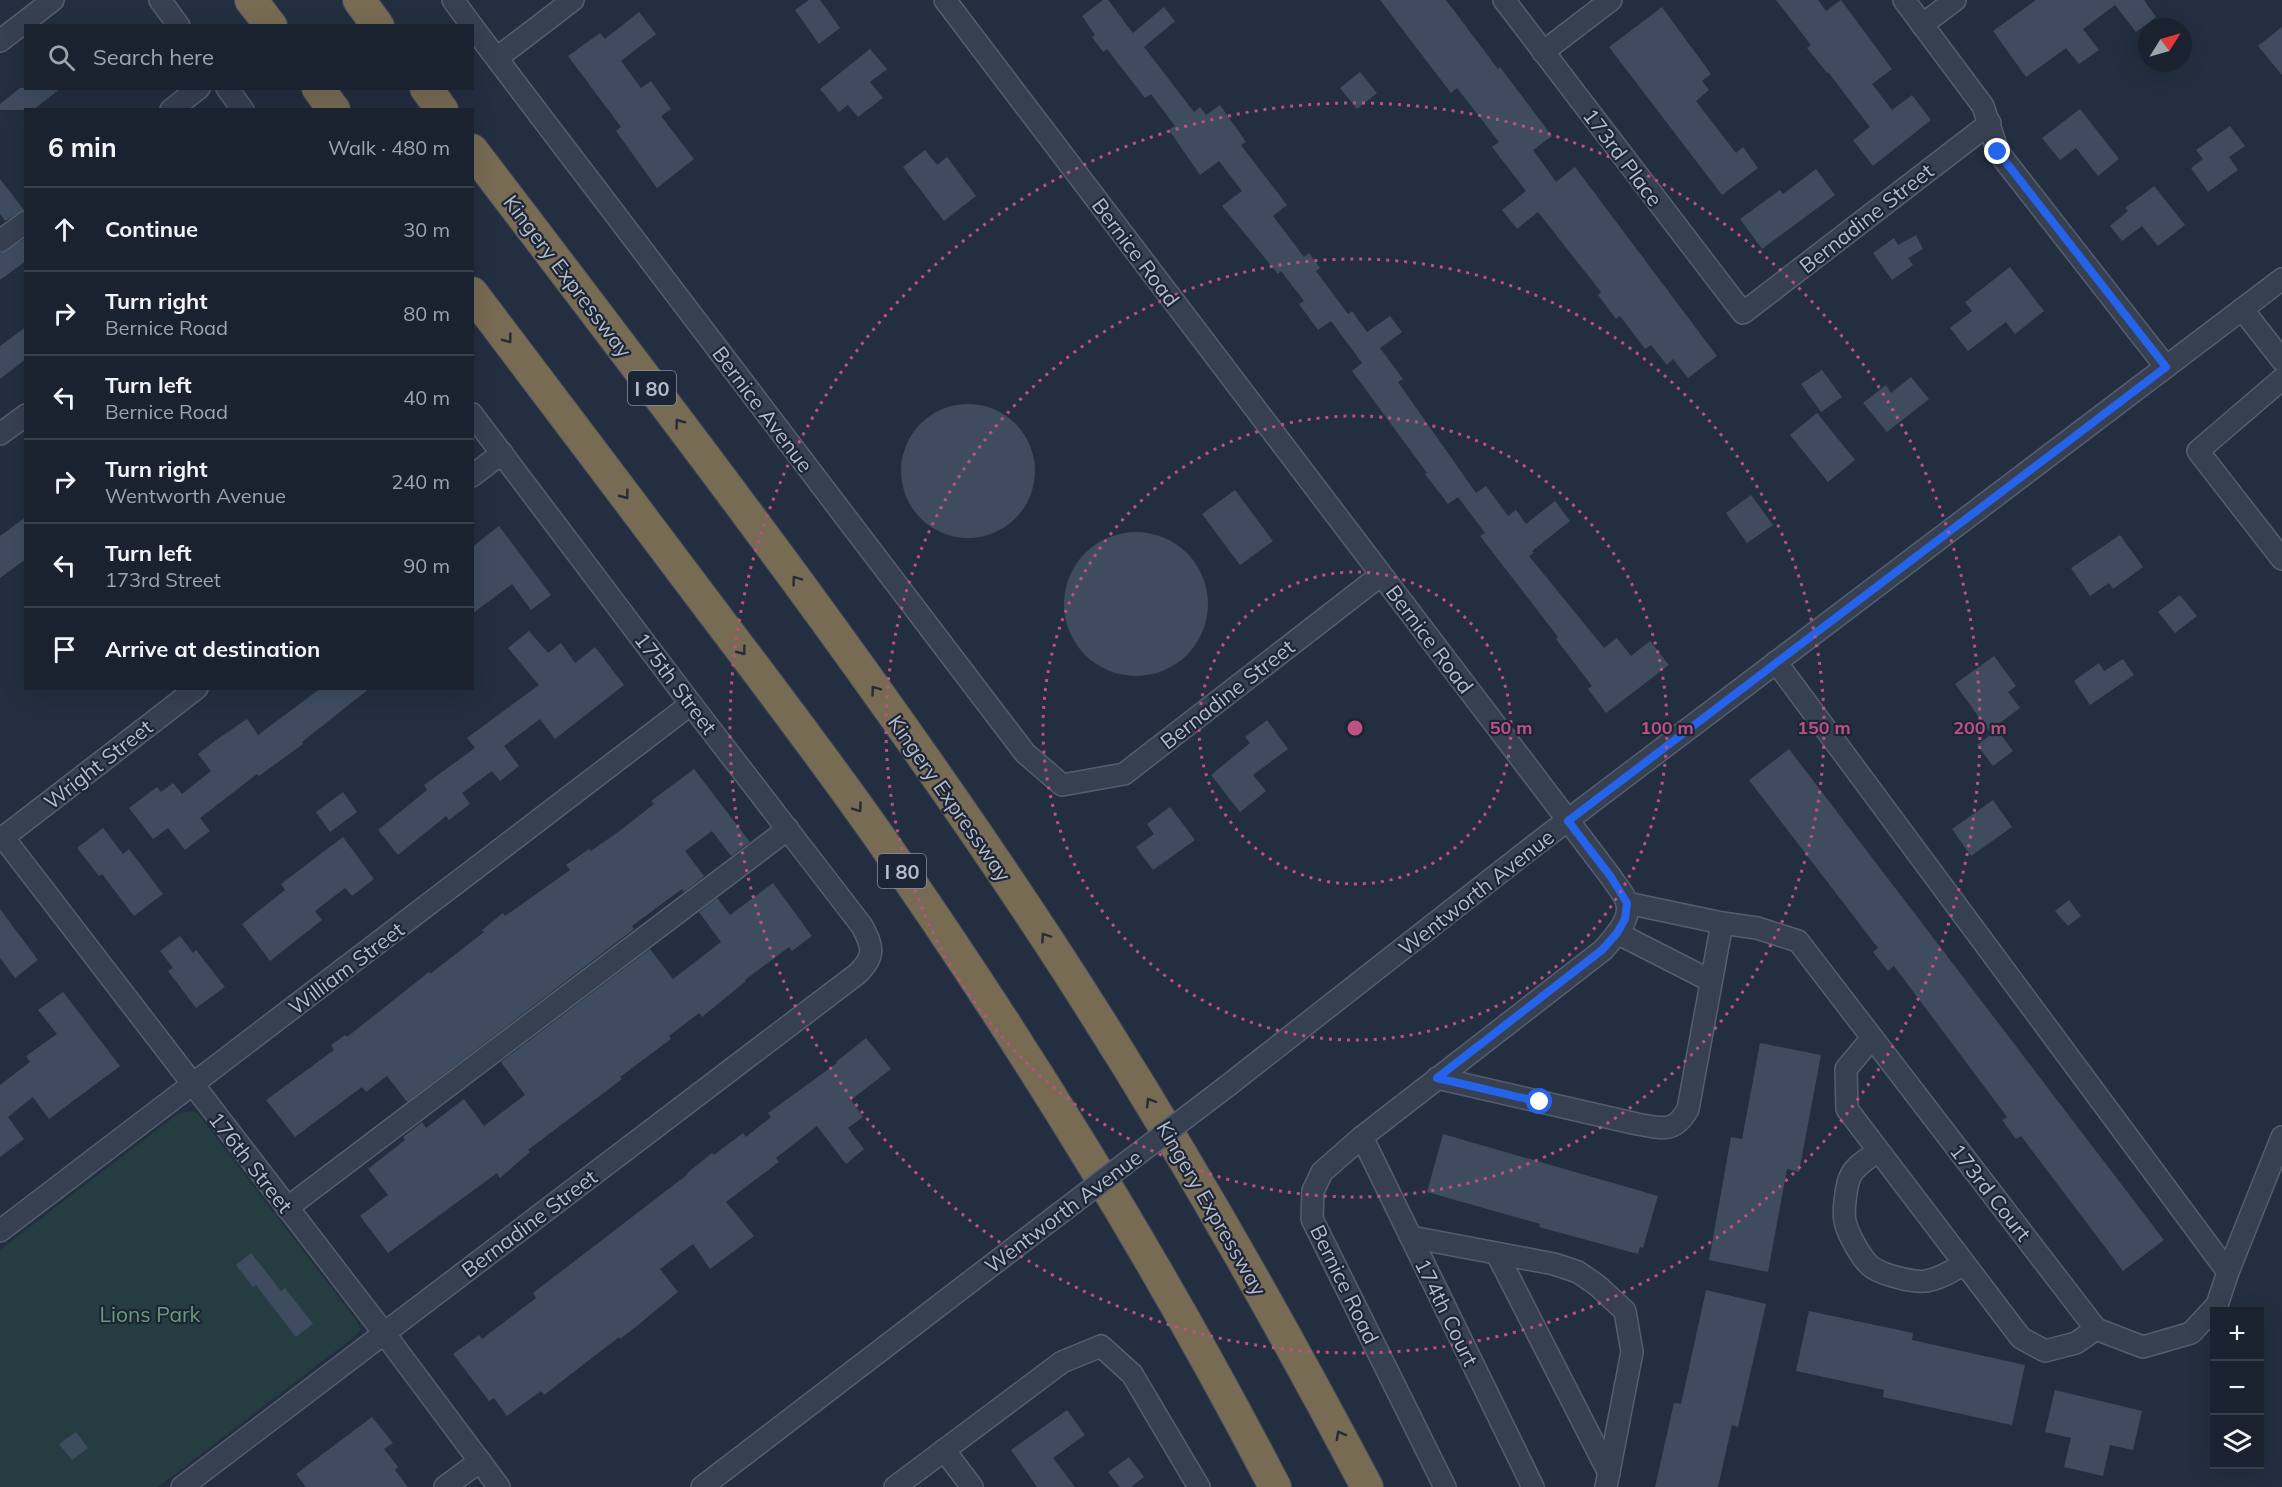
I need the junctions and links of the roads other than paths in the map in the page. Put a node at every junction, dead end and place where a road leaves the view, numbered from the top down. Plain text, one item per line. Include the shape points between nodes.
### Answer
1 (53, 0) edge
2 (160, 0) edge
3 (251, 0) edge
4 (359, 0) edge
5 (453, 0) edge
6 (573, 0) edge
7 (945, 0) edge
8 (1504, 0) edge
9 (1611, 0) edge
10 (1904, 0) edge
11 (1955, 0) edge
12 (178, 24) edge
13 (269, 24) edge
14 (377, 24) edge
15 (471, 24) edge
16 (1922, 25) junction
17 (474, 29) edge
18 (0, 41) edge
19 (1543, 52) junction
20 (497, 58) junction
21 (196, 90) edge
22 (228, 90) edge
23 (319, 90) edge
24 (427, 90) edge
25 (174, 108) edge
26 (242, 108) edge
27 (333, 108) edge
28 (441, 108) edge
29 (1990, 123) junction
30 (474, 153) edge
31 (24, 223) edge
32 (0, 241) edge
33 (2282, 279) edge
34 (474, 296) edge
35 (2242, 309) junction
36 (1743, 313) joint
37 (2282, 360) edge
38 (2166, 367) junction
39 (2282, 379) edge
40 (24, 417) edge
41 (474, 417) edge
42 (0, 435) edge
43 (502, 453) junction
44 (474, 474) edge
45 (2282, 559) edge
46 (1381, 575) junction
47 (1776, 662) junction
48 (194, 690) edge
49 (691, 704) junction
50 (1062, 785) joint
51 (1568, 821) junction
52 (788, 829) junction
53 (2, 839) edge
54 (1627, 903) junction
55 (1722, 923) junction
56 (1617, 933) junction
57 (871, 955) joint
58 (1711, 981) junction
59 (1872, 1038) junction
60 (1437, 1078) junction
61 (192, 1085) junction
62 (1362, 1137) junction
63 (2282, 1137) edge
64 (1878, 1151) junction
65 (287, 1208) junction
66 (0, 1231) edge
67 (1411, 1237) junction
68 (1497, 1254) junction
69 (1964, 1264) junction
70 (2228, 1272) junction
71 (2096, 1329) junction
72 (384, 1333) junction
73 (944, 1450) junction
74 (480, 1461) junction
75 (1608, 1480) edge
76 (182, 1487) edge
77 (446, 1487) edge
78 (499, 1487) edge
79 (702, 1487) edge
80 (895, 1487) edge
81 (972, 1487) edge
82 (1199, 1487) edge
83 (1275, 1487) edge
84 (1367, 1487) edge
85 (1444, 1487) edge
86 (1533, 1487) edge

1 - 18 street
2 - 12 street
3 - 13 highway
4 - 14 highway
5 - 15 street, Bernice Avenue
6 - 20 street
7 - 46 street, Bernice Road
8 - 19 street, 173rd Place
9 - 19 street
10 - 16 street
11 - 16 street
16 - 29 street via 1983,106
17 - 20 street, Bernice Avenue
19 - 36 street, 173rd Place
20 - 50 street, Bernice Avenue via 1025,753
21 - 25 street
22 - 26 street
23 - 27 highway
24 - 28 highway
29 - 36 street, Bernadine Street
29 - 38 street via 1998,152
84 -> 30 highway, Kingery Expressway / I 80 via 1207,1196 1023,903 741,505
31 - 32 street
33 - 35 street, Wentworth Avenue
34 -> 83 highway, I 80 via 765,680 879,836 980,985 1081,1142 1176,1304
35 - 37 street
35 - 38 street, Wentworth Avenue
38 - 47 street, Wentworth Avenue
39 - 45 street via 2198,451
40 - 42 street
41 - 43 street, 175th Street
43 - 44 street
43 - 49 street, 175th Street
46 - 50 street, Bernadine Street via 1124,774
46 - 51 street, Bernice Road
47 - 51 street, Wentworth Avenue
47 - 70 street
48 - 53 street, Wright Street
49 - 52 street, 175th Street
49 - 61 street, William Street
51 - 54 street, Bernice Road
51 - 79 street, Wentworth Avenue, bridge
52 - 57 street, 175th Street via 862,926 871,943
52 - 65 street
53 - 61 street, 176th Street
54 - 55 street, 173rd Court
54 - 56 street, Bernice Road via 1625,919
55 - 58 street
55 - 59 street, 173rd Court via 1757,928 1798,941
56 - 58 street
56 - 60 street, Bernice Road via 1602,950
57 - 72 street, Bernadine Street via 857,974
58 - 60 street via 1688,1109 1681,1122 1672,1127 1637,1124
59 - 64 street via 1846,1068 1847,1108
59 - 71 street, 173rd Court
60 - 62 street, Bernice Road
61 - 65 street, 176th Street
61 - 66 street, William Street
62 - 67 street, 174th Court
62 - 85 street, Bernice Road via 1322,1172 1313,1191 1312,1219
63 - 70 street
64 - 69 street
64 - 69 street via 1851,1175 1845,1212 1856,1246 1872,1268 1898,1278 1925,1281 1944,1276
65 - 72 street, 176th Street
67 - 68 street
67 - 86 street, 174th Court
68 - 75 street
68 - 75 street via 1578,1272 1625,1311 1632,1352
69 - 71 street via 2021,1338 2045,1351 2076,1343
70 - 71 street via 2217,1305 2191,1333 2143,1347
72 - 74 street, 176th Street
72 - 76 street, Bernadine Street
73 - 80 street
73 - 81 street
73 - 82 street via 1062,1362 1101,1346 1132,1374
74 - 77 street
74 - 78 street, 176th Street

